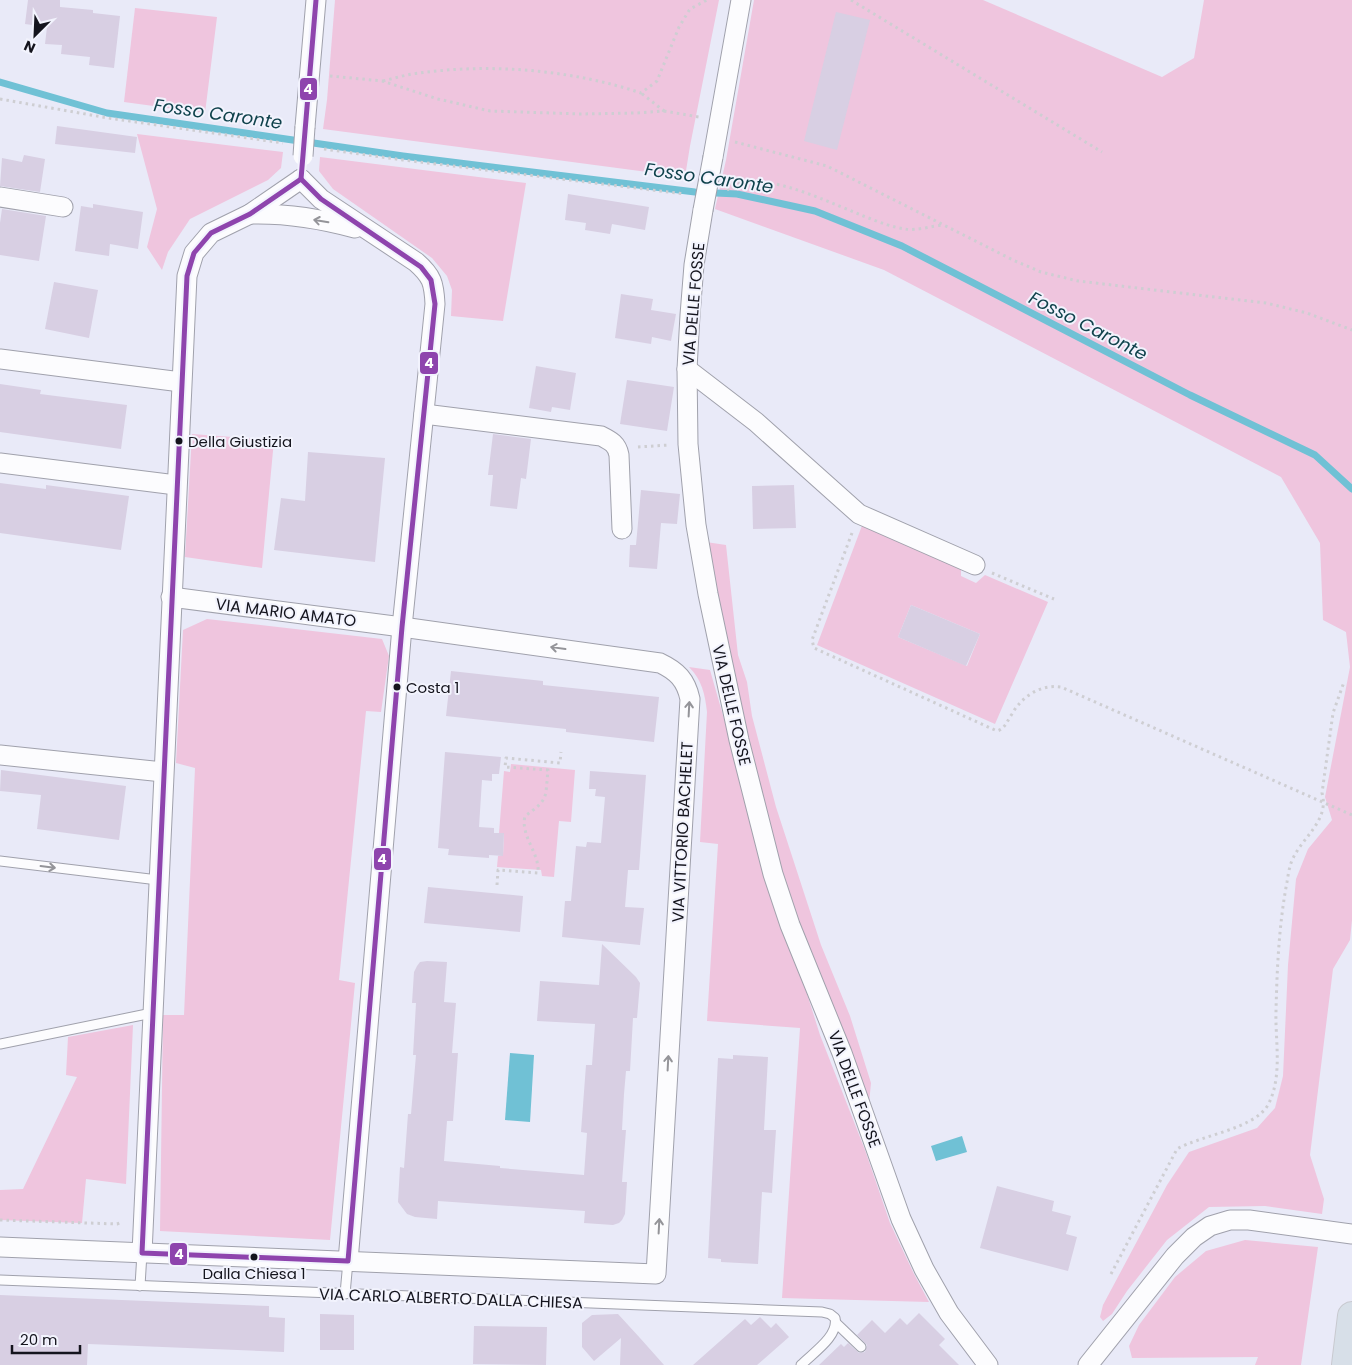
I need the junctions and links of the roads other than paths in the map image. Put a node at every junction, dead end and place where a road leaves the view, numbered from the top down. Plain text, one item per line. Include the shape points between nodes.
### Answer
1 (316, 0) edge
2 (741, 0) edge
3 (301, 179) junction
4 (0, 197) edge
5 (63, 207) dead end
6 (250, 214) junction
7 (368, 232) junction
8 (0, 359) edge
9 (687, 369) junction
10 (180, 382) junction
11 (424, 414) junction
12 (0, 463) edge
13 (176, 484) junction
14 (622, 529) dead end
15 (975, 565) road end
16 (171, 597) junction
17 (402, 627) junction
18 (0, 755) edge
19 (163, 772) junction
20 (0, 861) edge
21 (158, 880) junction
22 (152, 1013) junction
23 (0, 1044) edge
24 (1352, 1234) edge
25 (0, 1247) edge
26 (142, 1253) junction
27 (348, 1261) junction
28 (656, 1274) joint
29 (0, 1280) edge
30 (140, 1286) junction
31 (345, 1294) junction
32 (1352, 1316) edge
33 (836, 1323) junction
34 (861, 1347) dead end
35 (801, 1365) edge
36 (988, 1365) edge
37 (1088, 1365) edge
38 (1346, 1365) edge

1 - 3 street, bridge via 305,127 309,152
2 - 9 street, VIA DELLE FOSSE, bridge via 694,265
3 - 6 street
3 - 7 street via 320,199
4 - 5 street
7 -> 6 street via 282,214
6 - 10 street via 210,233 194,253 187,276
7 - 11 street via 416,262 432,279 436,304
8 - 10 street
9 - 15 street via 756,422 859,514
9 - 36 street, VIA DELLE FOSSE via 688,444 696,525 710,603 772,874 842,1053 901,1219 949,1313
10 - 13 street
11 - 14 street via 601,436 610,440 618,448
11 - 17 street
12 - 13 street
13 - 16 street
16 - 17 street, VIA MARIO AMATO
16 - 19 street
17 - 27 street
28 -> 17 street, VIA VITTORIO BACHELET via 690,699 688,688 673,669 660,662
18 - 19 street
19 - 21 street
20 -> 21 lane
21 - 22 street
22 - 23 lane
22 - 26 street
24 - 37 street via 1249,1220 1230,1220 1210,1226 1175,1256
25 - 26 street, VIA CARLO ALBERTO DALLA CHIESA
26 - 27 street, VIA CARLO ALBERTO DALLA CHIESA
26 - 30 lane
27 - 28 street, VIA CARLO ALBERTO DALLA CHIESA
27 - 31 lane
29 - 30 lane, VIA CARLO ALBERTO DALLA CHIESA
30 - 31 lane, VIA CARLO ALBERTO DALLA CHIESA
31 - 33 lane, VIA CARLO ALBERTO DALLA CHIESA via 822,1312 833,1316
32 - 38 highway
33 - 34 lane, VIA CARLO ALBERTO DALLA CHIESA
33 - 35 lane via 831,1335

